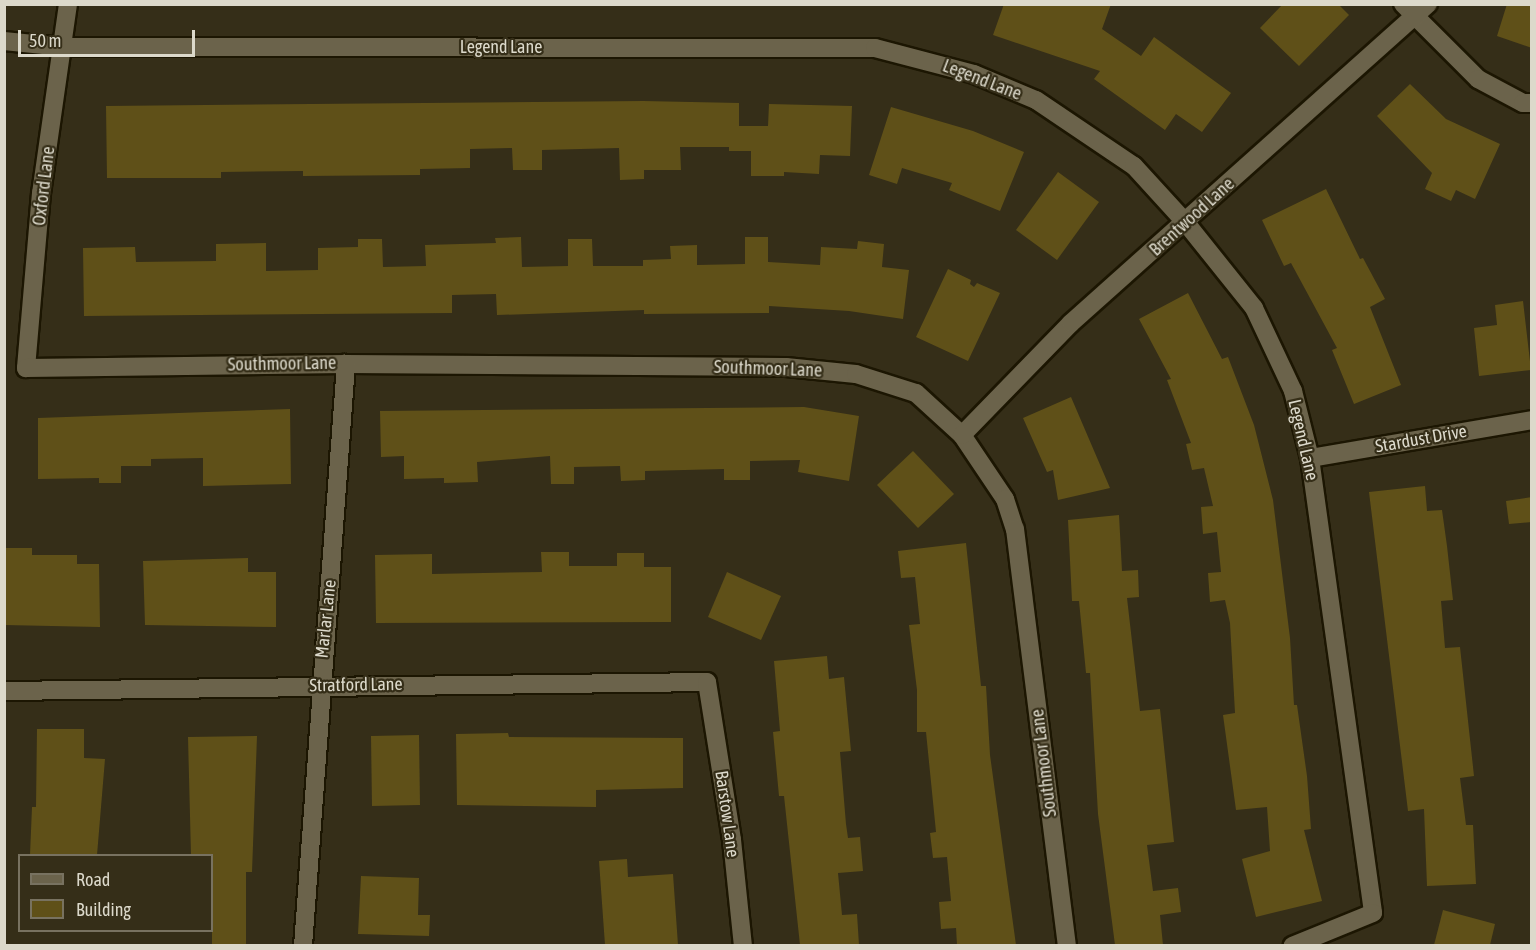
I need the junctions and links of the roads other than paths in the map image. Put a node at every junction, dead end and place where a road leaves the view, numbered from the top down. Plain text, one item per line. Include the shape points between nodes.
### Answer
1 (68, 4) edge
2 (1402, 4) edge
3 (1422, 11) edge
4 (4, 41) edge
5 (63, 47) junction
6 (1532, 103) edge
7 (1186, 223) junction
8 (346, 364) junction
9 (26, 368) joint
10 (1532, 420) edge
11 (962, 435) junction
12 (1310, 458) junction
13 (707, 682) joint
14 (320, 685) junction
15 (4, 691) edge
16 (303, 945) edge
17 (743, 945) edge
18 (1067, 945) edge
19 (1292, 945) edge

1 - 5 street, Oxford Lane
2 - 3 street
3 - 6 street via 1478,79 1523,103
3 - 7 street, Brentwood Lane via 1304,111
4 - 5 street, Legend Lane
5 - 7 street, Legend Lane via 875,48 974,74 1036,100 1134,166
5 - 9 street, Oxford Lane via 41,193
7 - 11 street, Brentwood Lane via 1071,323
7 - 12 street, Legend Lane via 1254,308 1293,391
8 - 9 street, Southmoor Lane
8 - 11 street, Southmoor Lane via 786,366 856,374 916,393
8 - 14 street, Marlar Lane
10 - 12 street, Stardust Drive
11 - 18 street, Southmoor Lane via 1005,500 1015,529
12 - 19 street, Legend Lane via 1373,913
13 - 14 street, Stratford Lane
13 - 17 street, Barstow Lane via 732,840
14 - 15 street, Stratford Lane
14 - 16 street, Marlar Lane

